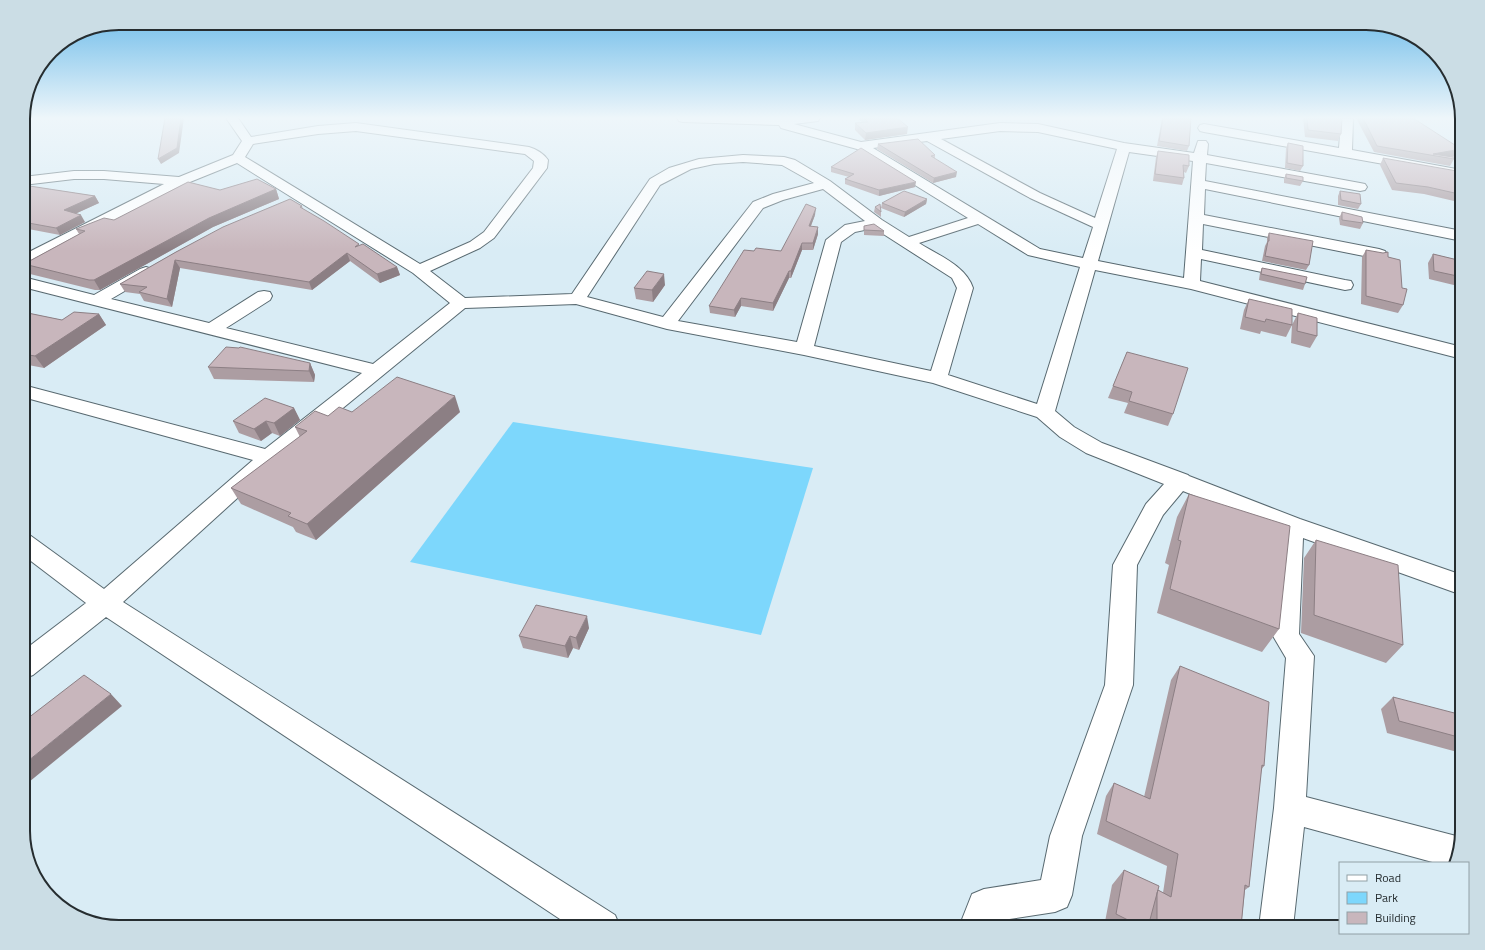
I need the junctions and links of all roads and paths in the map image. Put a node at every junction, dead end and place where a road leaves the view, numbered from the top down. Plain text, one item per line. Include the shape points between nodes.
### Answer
1 (227, 162) edge
2 (245, 162) edge
3 (540, 162) edge
4 (711, 162) edge
5 (786, 162) edge
6 (887, 162) edge
7 (975, 162) edge
8 (1120, 162) edge
9 (1200, 162) edge
10 (1224, 162) edge
11 (1394, 162) edge
12 (1455, 173) edge
13 (30, 180) edge
14 (180, 181) junction
15 (825, 184) junction
16 (1199, 184) junction
17 (1360, 187) dead end
18 (301, 197) junction
19 (281, 204) edge
20 (1197, 218) junction
21 (978, 220) junction
22 (877, 223) junction
23 (1101, 226) junction
24 (1455, 235) edge
25 (907, 242) junction
26 (30, 246) edge
27 (46, 249) junction
28 (1194, 253) junction
29 (1379, 254) edge
30 (30, 257) edge
31 (158, 265) edge
32 (1090, 265) junction
33 (419, 270) junction
34 (30, 284) edge
35 (1192, 284) junction
36 (1345, 285) dead end
37 (264, 296) dead end
38 (576, 299) junction
39 (98, 300) junction
40 (461, 303) junction
41 (668, 324) junction
42 (212, 329) junction
43 (804, 349) junction
44 (1455, 351) edge
45 (377, 371) junction
46 (938, 378) junction
47 (30, 393) edge
48 (1044, 412) junction
49 (269, 457) junction
50 (1180, 480) junction
51 (1292, 525) junction
52 (30, 547) edge
53 (1455, 583) edge
54 (106, 603) junction
55 (30, 663) edge
56 (1290, 808) junction
57 (1453, 851) edge
58 (592, 920) edge
59 (979, 920) edge
60 (1277, 920) edge

1 - 14 street
2 - 18 street
3 - 33 street via 540,168 489,235 475,245
4 - 38 street via 675,170 656,182
5 - 15 street
6 - 21 street
7 - 23 street via 1070,214
8 - 23 street
9 - 16 street
10 - 17 street
11 - 12 street
13 - 14 street via 74,175 104,175
14 - 27 street
15 - 22 street
15 - 41 street via 758,204
16 - 20 street
16 - 24 street
18 - 19 street
18 - 33 street
20 - 28 street
20 - 29 street
21 - 25 street
21 - 32 street via 1034,252
22 - 25 street
22 - 43 street via 850,228 834,240
23 - 32 street
25 - 46 street via 958,275 964,282 965,288
26 - 27 street
27 - 30 street
28 - 35 street
28 - 36 street
31 - 39 street
32 - 35 street
32 - 48 street
33 - 40 street
34 - 39 street
35 - 44 street
37 - 42 street
38 - 40 street
38 - 41 street
39 - 42 street
40 - 45 street
41 - 43 street
42 - 45 street
43 - 46 street
45 - 49 street
46 - 48 street
47 - 49 street
48 - 50 street via 1068,432 1094,448
49 - 54 street
50 - 51 street
50 - 59 street via 1154,510 1125,565 1119,685 1066,836 1055,895 984,906
51 - 53 street
51 - 56 street via 1286,636 1300,656
52 - 54 street
54 - 55 street
54 - 58 street
56 - 57 street
56 - 60 street

